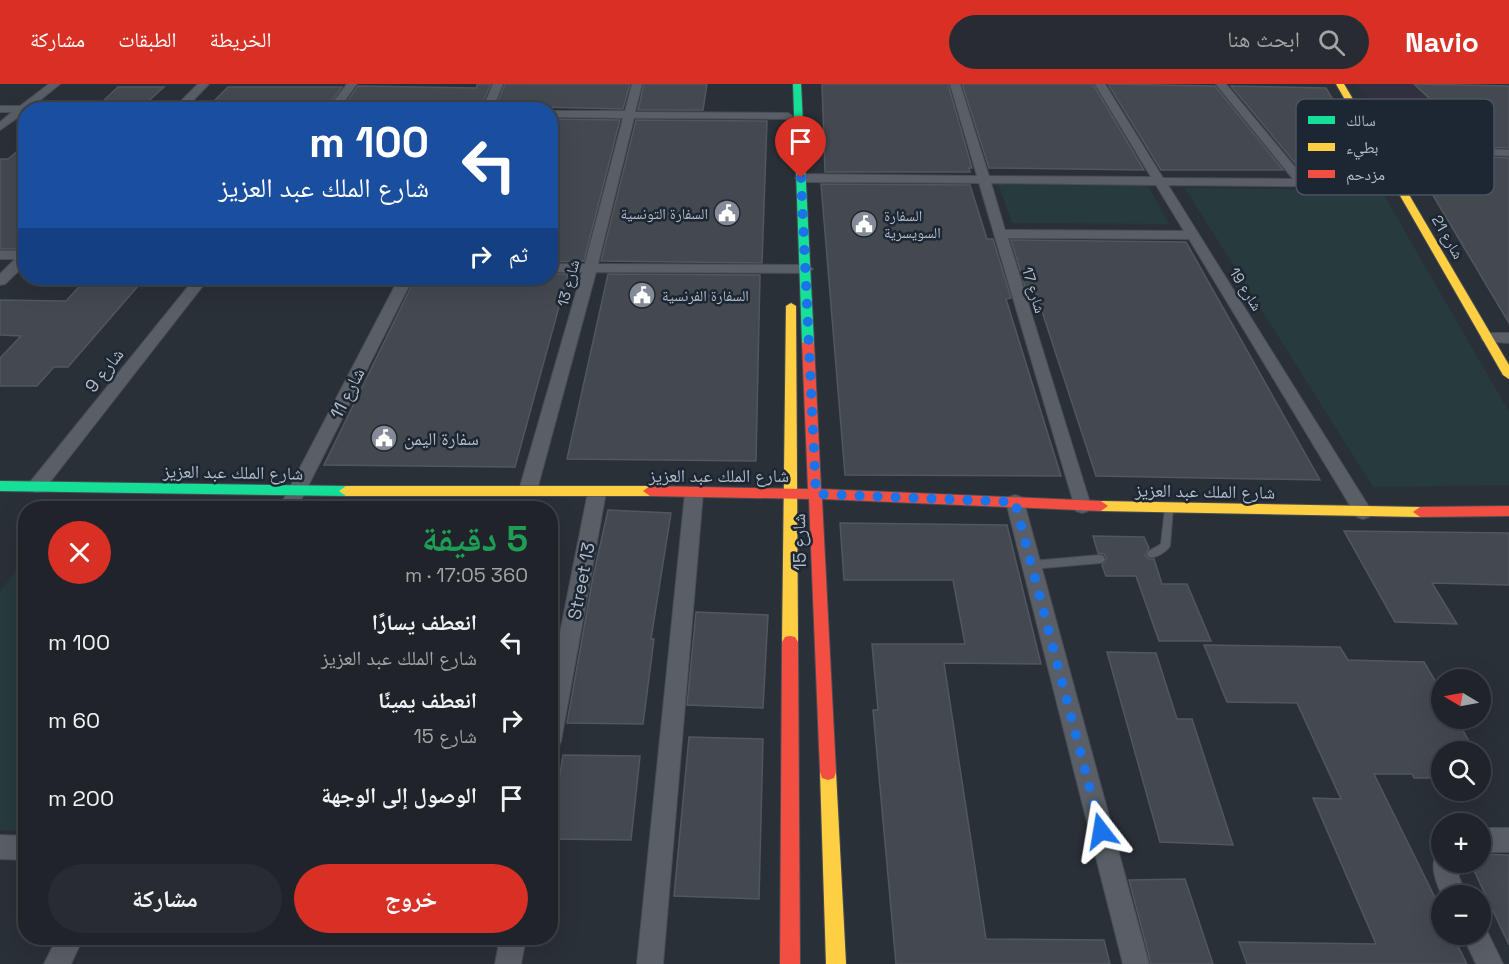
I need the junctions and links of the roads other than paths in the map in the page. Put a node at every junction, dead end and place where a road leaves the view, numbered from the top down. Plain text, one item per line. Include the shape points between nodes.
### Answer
1 (55, 84) edge
2 (204, 84) edge
3 (352, 84) edge
4 (498, 84) edge
5 (637, 84) edge
6 (789, 84) edge
7 (797, 84) edge
8 (955, 84) edge
9 (1101, 84) edge
10 (1221, 84) edge
11 (1340, 84) edge
12 (1349, 99) edge
13 (32, 102) edge
14 (185, 102) edge
15 (338, 102) edge
16 (490, 102) edge
17 (18, 108) edge
18 (0, 109) edge
19 (18, 113) edge
20 (558, 114) edge
21 (628, 115) junction
22 (788, 116) junction
23 (0, 127) edge
24 (1494, 152) edge
25 (1509, 153) edge
26 (1296, 175) edge
27 (801, 178) junction
28 (983, 179) junction
29 (1160, 181) junction
30 (1296, 182) edge
31 (1404, 195) edge
32 (1000, 234) junction
33 (1193, 235) junction
34 (0, 255) edge
35 (18, 256) edge
36 (18, 264) edge
37 (558, 268) edge
38 (590, 269) junction
39 (795, 278) junction
40 (0, 281) edge
41 (196, 285) edge
42 (402, 285) edge
43 (1488, 338) junction
44 (1509, 338) edge
45 (1509, 375) edge
46 (0, 486) edge
47 (38, 486) junction
48 (528, 490) junction
49 (296, 491) junction
50 (597, 492) junction
51 (693, 493) junction
52 (791, 493) junction
53 (816, 494) junction
54 (291, 501) edge
55 (1015, 502) junction
56 (1082, 506) junction
57 (1169, 508) junction
58 (1509, 510) edge
59 (1363, 512) junction
60 (1152, 554) dead end
61 (1100, 559) dead end
62 (1032, 565) junction
63 (558, 699) edge
64 (1491, 840) edge
65 (1509, 840) edge
66 (0, 848) edge
67 (18, 848) edge
68 (66, 945) edge
69 (512, 945) edge
70 (1480, 945) edge
71 (57, 964) edge
72 (508, 964) edge
73 (650, 964) edge
74 (790, 964) edge
75 (836, 964) edge
76 (1136, 964) edge
77 (1490, 964) edge

1 - 13 street
2 - 14 street
3 - 15 street
4 - 16 street
5 - 21 street, شارع 13
6 - 22 street, شارع 15
7 - 27 street, شارع 15
8 - 28 street, شارع 17
9 - 29 street, شارع 19
10 - 26 street
11 - 12 street, شارع 21
17 - 18 street
19 - 23 street
20 - 21 street
21 - 22 street
21 - 38 street, شارع 13
22 - 39 street, شارع 15
24 - 25 street
27 - 28 street
27 - 39 street, شارع 15
28 - 29 street
28 - 32 street, شارع 17
29 - 30 street
29 - 33 street, شارع 19
31 - 43 street, شارع 21
32 - 33 street
32 - 56 street, شارع 17
33 - 59 street, شارع 19
34 - 35 street
36 - 40 street
37 - 38 street
38 - 39 street
38 - 48 street, شارع 13
39 - 52 street, شارع 15
39 - 53 street, شارع 15
41 - 47 street, شارع 9
42 - 49 street, شارع 11
43 - 44 street
43 - 45 street, شارع 21
46 - 47 street, شارع الملك عبد العزيز
47 - 49 street, شارع الملك عبد العزيز
48 - 49 street, شارع الملك عبد العزيز
48 - 50 street, شارع الملك عبد العزيز
49 - 54 street, شارع 11
50 - 51 street, شارع الملك عبد العزيز
50 - 63 street, Street 13
51 - 52 street, شارع الملك عبد العزيز
51 - 73 street
52 - 53 street, شارع الملك عبد العزيز
52 - 74 street, شارع 15
53 - 55 street, شارع الملك عبد العزيز
53 - 75 street, شارع 15
55 - 56 street, شارع الملك عبد العزيز
55 - 62 street
56 - 57 street, شارع الملك عبد العزيز
57 - 59 street, شارع الملك عبد العزيز
57 - 60 lane via 1165,546
58 - 59 street, شارع الملك عبد العزيز
61 - 62 lane
62 - 76 street
64 - 65 street
66 - 67 street
68 - 71 street
69 - 72 street
70 - 77 street

